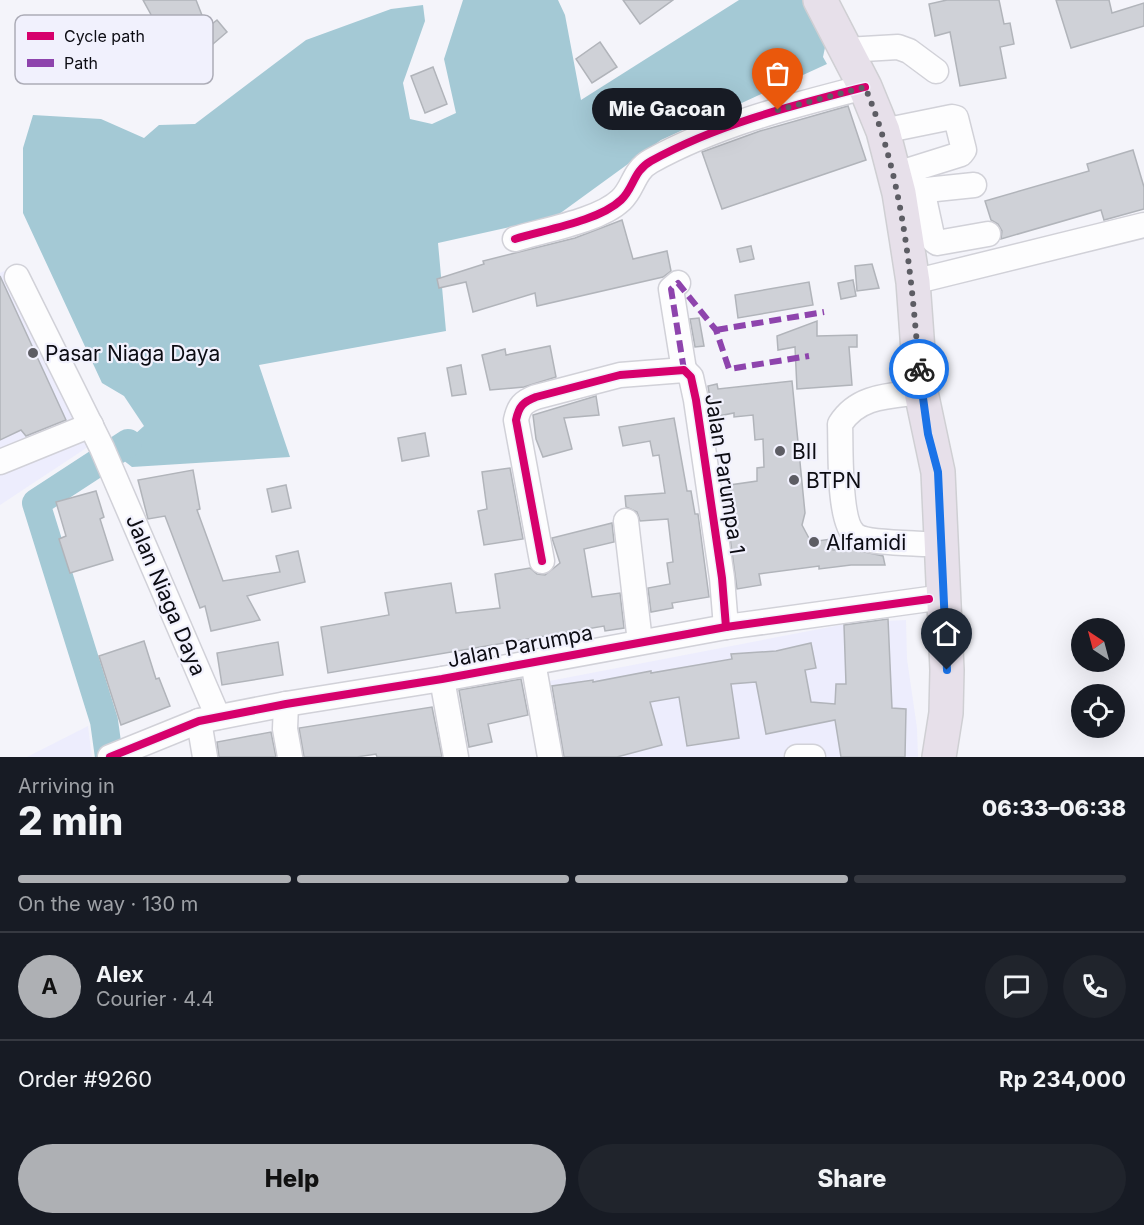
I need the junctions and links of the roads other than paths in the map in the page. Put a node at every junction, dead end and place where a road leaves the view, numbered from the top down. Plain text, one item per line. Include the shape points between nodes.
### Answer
1 (820, 0) edge
2 (845, 48) junction
3 (936, 71) dead end
4 (865, 87) junction
5 (883, 131) junction
6 (974, 185) dead end
7 (905, 186) junction
8 (1144, 225) edge
9 (988, 234) dead end
10 (515, 239) dead end
11 (17, 277) dead end
12 (913, 282) junction
13 (678, 283) dead end
14 (684, 370) junction
15 (921, 392) junction
16 (92, 425) junction
17 (928, 434) junction
18 (0, 462) edge
19 (626, 521) dead end
20 (925, 544) junction
21 (542, 561) dead end
22 (929, 599) junction
23 (726, 627) junction
24 (640, 642) junction
25 (533, 662) junction
26 (442, 679) junction
27 (286, 704) junction
28 (209, 719) junction
29 (939, 749) edge
30 (117, 754) edge
31 (205, 757) edge
32 (290, 757) edge
33 (456, 757) edge
34 (550, 757) edge
35 (797, 757) edge
36 (813, 757) edge

1 - 2 highway
2 - 3 street via 898,47
2 - 4 highway
4 - 5 highway
4 - 10 street via 761,114 694,139 640,169 627,194 612,206
5 - 7 highway
5 - 7 street via 956,118 964,150
6 - 7 street
7 - 9 street via 936,243
7 - 12 highway
8 - 12 street
11 - 16 street
12 - 15 highway
13 - 14 street via 671,289
14 - 21 street, Jalan Parumpa 1 via 620,375 536,397 518,409 516,420
14 - 23 street, Jalan Parumpa 1 via 691,377 696,400
15 - 17 highway
15 - 20 street via 866,400 840,424 845,513 851,529 862,538
16 - 18 street
16 - 28 street, Jalan Niaga Daya
17 - 20 highway via 921,473
17 - 29 highway via 938,472 947,670 946,713
19 - 24 street
20 - 22 highway
22 - 23 street, Jalan Parumpa
22 - 29 highway via 932,714
23 - 24 street, Jalan Parumpa
24 - 25 street, Jalan Parumpa
25 - 26 street, Jalan Parumpa
25 - 34 street
26 - 27 street, Jalan Parumpa
26 - 33 street
27 - 28 street, Jalan Parumpa
27 - 32 street
28 - 30 street, Jalan Parumpa
28 - 31 street, Jalan Niaga Daya
35 - 36 street

